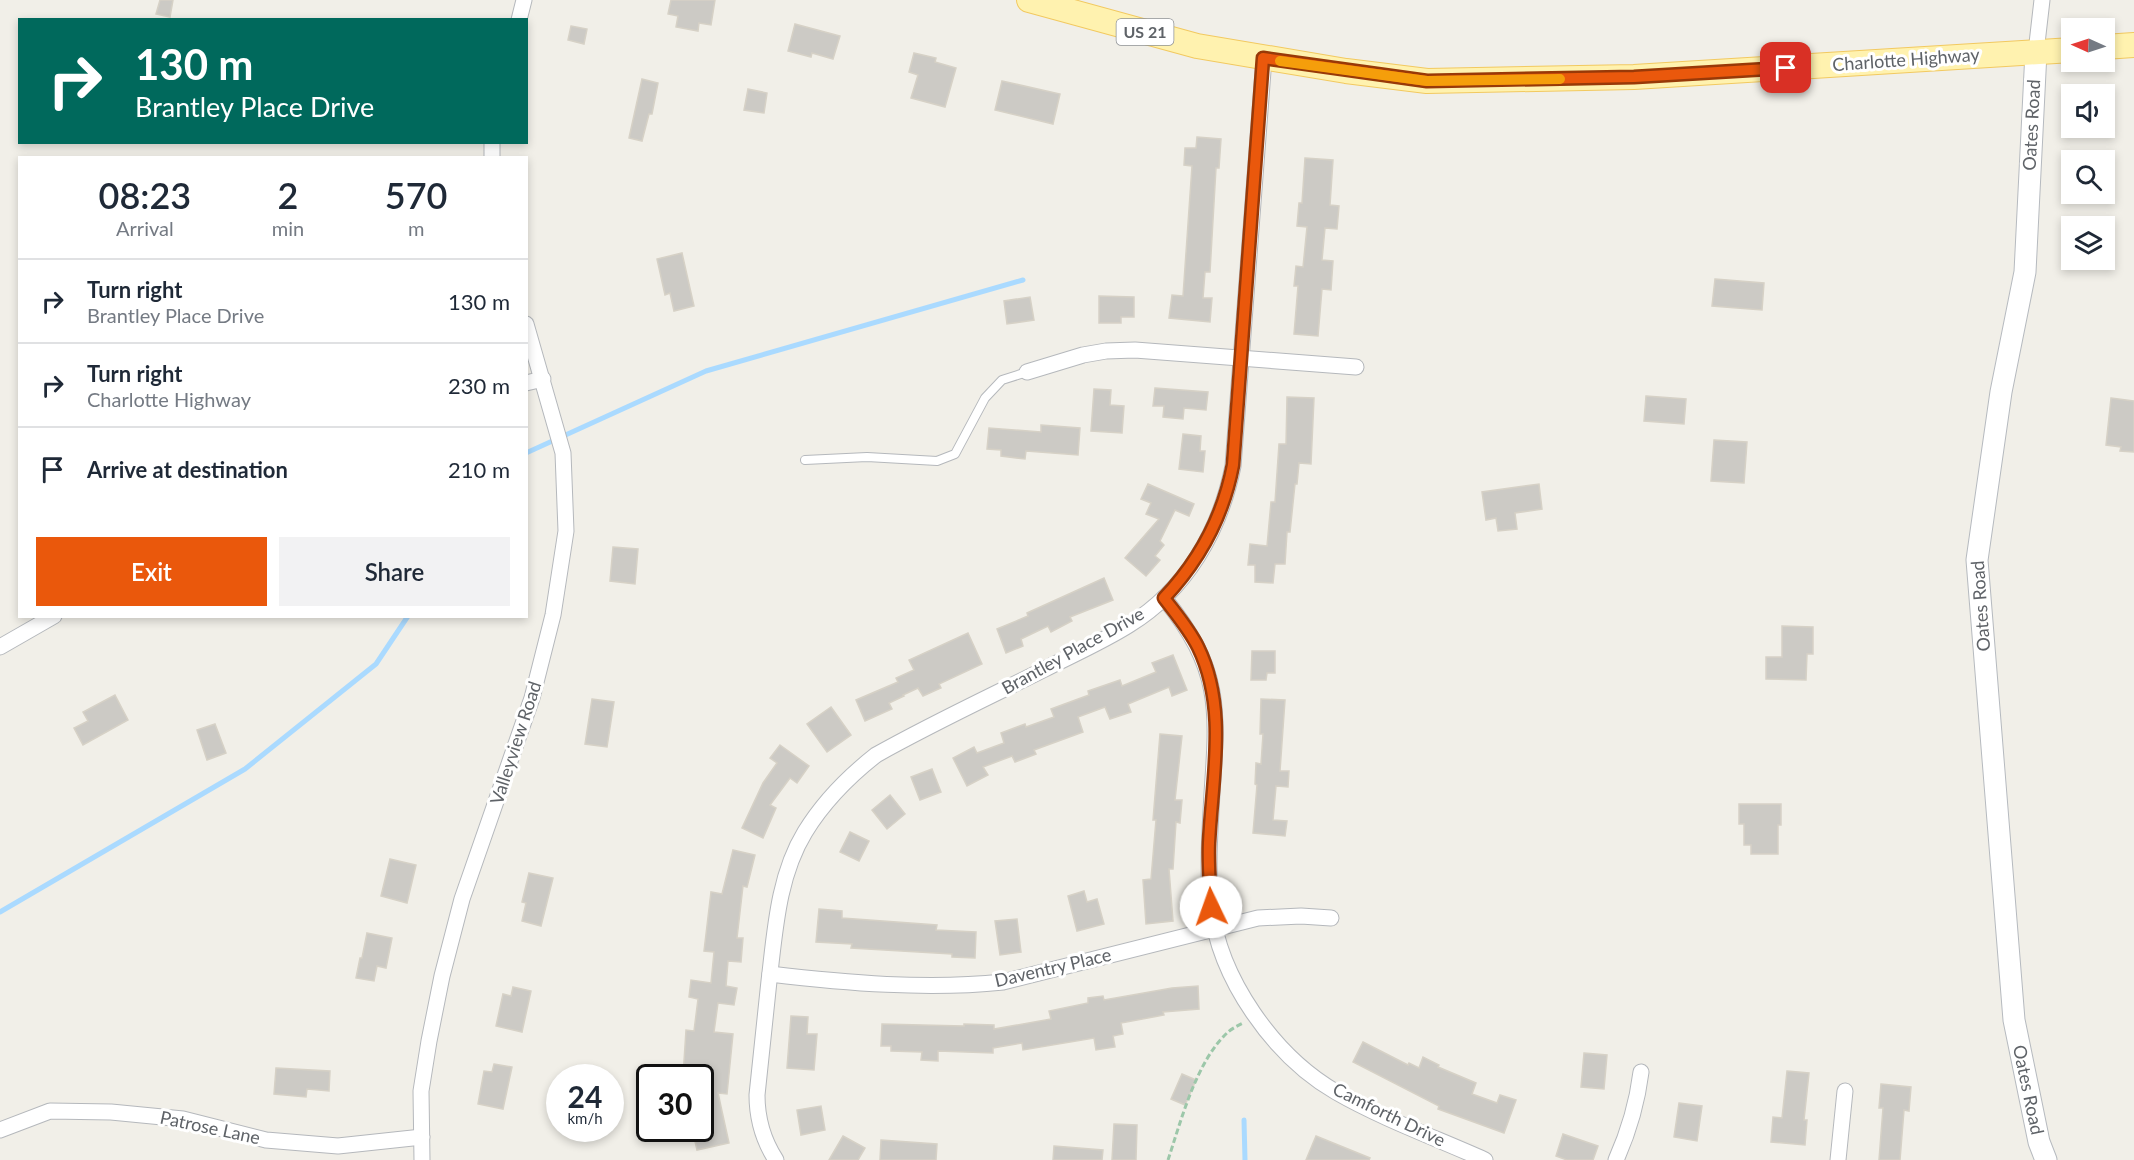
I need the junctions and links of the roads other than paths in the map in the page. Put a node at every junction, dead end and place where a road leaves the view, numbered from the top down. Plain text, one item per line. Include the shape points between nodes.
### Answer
1 (525, 0) edge
2 (1029, 0) edge
3 (2042, 0) edge
4 (520, 18) edge
5 (2134, 45) edge
6 (2115, 46) edge
7 (2061, 51) edge
8 (2036, 52) junction
9 (1263, 58) junction
10 (528, 331) edge
11 (1241, 358) junction
12 (1356, 367) dead end
13 (1027, 372) joint
14 (543, 380) junction
15 (528, 383) edge
16 (805, 460) dead end
17 (1164, 598) junction
18 (51, 618) edge
19 (0, 647) edge
20 (1331, 918) dead end
21 (1216, 929) junction
22 (770, 974) junction
23 (1641, 1072) dead end
24 (1845, 1091) dead end
25 (0, 1130) edge
26 (422, 1137) junction
27 (1462, 1155) edge
28 (422, 1160) edge
29 (776, 1160) edge
30 (1485, 1160) edge
31 (1616, 1160) edge
32 (1838, 1160) edge
33 (2046, 1160) edge

1 - 4 street
2 - 9 main road, Charlotte Highway / US 21 via 1197,46
3 - 8 street
5 - 6 main road
7 - 8 main road, Charlotte Highway / US 21
8 - 9 main road, Charlotte Highway / US 21 via 1634,77 1457,81
8 - 33 street, Oates Road via 2025,272 2001,392 1977,560 2014,1020
9 - 11 street, Brantley Place Drive
10 - 14 street, Valleyview Road
11 - 12 street
11 - 13 street via 1106,351
11 - 17 street, Brantley Place Drive via 1233,465 1218,518 1201,553
13 - 16 lane via 1002,380 985,398 955,454 936,461 867,457
14 - 15 street
14 - 26 street, Valleyview Road via 563,453 566,531 553,615 532,698 462,899 442,976 421,1091
17 - 21 street, Camforth Drive via 1198,647 1214,698 1217,732 1209,846 1211,907
17 - 22 street, Brantley Place Drive via 1128,626 899,742 853,773 804,833 785,877
18 - 19 street
20 - 21 street, Daventry Place via 1258,918
21 - 22 street, Daventry Place via 1003,982 841,982
21 - 27 street, Camforth Drive via 1228,967 1255,1015 1290,1057 1335,1092
22 - 29 street, Brantley Place Drive via 757,1106 764,1137
23 - 31 street via 1630,1127
24 - 32 street
25 - 26 street, Patrose Lane via 50,1111 111,1112 183,1119 266,1140 328,1146
26 - 28 street, Valleyview Road
27 - 30 street, Camforth Drive

